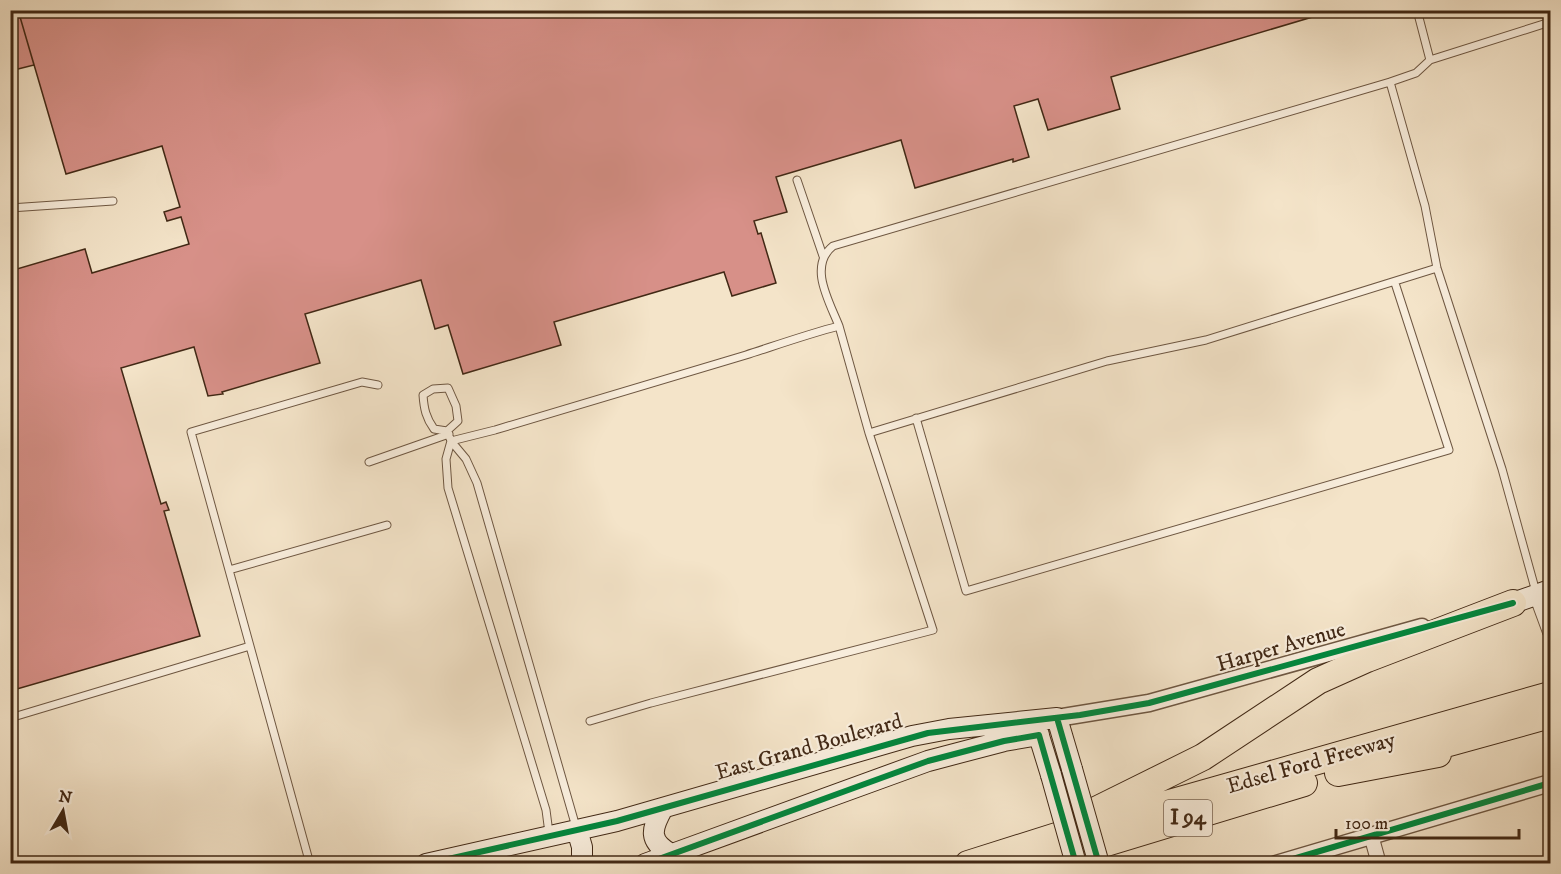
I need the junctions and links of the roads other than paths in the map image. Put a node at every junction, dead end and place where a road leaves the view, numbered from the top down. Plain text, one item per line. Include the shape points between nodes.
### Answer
1 (1417, 10) edge
2 (1551, 22) edge
3 (1430, 60) junction
4 (1390, 82) junction
5 (797, 180) dead end
6 (113, 201) dead end
7 (10, 208) edge
8 (823, 256) junction
9 (1437, 268) junction
10 (1395, 283) junction
11 (839, 326) junction
12 (378, 385) dead end
13 (916, 418) junction
14 (869, 433) junction
15 (449, 435) junction
16 (369, 462) dead end
17 (387, 525) dead end
18 (229, 570) junction
19 (1533, 596) edge
20 (1551, 632) edge
21 (250, 646) junction
22 (1551, 695) edge
23 (1551, 715) edge
24 (1057, 717) junction
25 (10, 718) edge
26 (590, 721) dead end
27 (1036, 728) junction
28 (1551, 732) edge
29 (1338, 772) junction
30 (1551, 783) edge
31 (663, 808) junction
32 (577, 830) junction
33 (550, 836) junction
34 (1371, 836) junction
35 (1036, 853) edge
36 (671, 854) junction
37 (1551, 856) edge
38 (310, 864) edge
39 (426, 864) edge
40 (582, 864) edge
41 (645, 864) edge
42 (968, 864) edge
43 (1076, 864) edge
44 (1099, 864) edge
45 (1276, 864) edge
46 (1379, 864) edge
47 (1539, 864) edge

1 - 3 lane
2 - 3 lane
3 - 4 lane via 1416,73
4 - 8 lane via 833,246
4 - 9 lane via 1425,206
5 - 8 lane
6 - 7 lane
8 - 11 lane via 820,274
9 - 10 lane
9 - 19 lane via 1502,469
10 - 13 lane via 1206,340 1107,362
10 - 13 lane via 1449,450 966,591
11 - 14 lane
11 - 15 lane via 495,430
12 - 18 lane via 362,382 191,432
13 - 14 lane
14 - 26 lane via 933,630
15 - 15 lane via 458,421 456,406 448,388 433,389 423,395 428,421 434,429
15 - 16 lane
15 - 32 lane via 477,483
15 - 33 lane via 448,488 546,810
17 - 18 lane
18 - 21 lane
19 - 20 street
19 - 24 street, Harper Avenue via 1149,703
19 - 35 highway via 1318,681 1203,758
21 - 25 lane
21 - 38 lane
22 - 35 highway, Edsel Ford Freeway / I 94
23 - 29 highway, Edsel Ford Freeway / I 94
24 - 27 main road, East Grand Boulevard
24 - 44 main road, bridge
27 - 31 main road, East Grand Boulevard via 949,729 920,734
27 - 36 main road, East Grand Boulevard via 928,761
27 - 43 main road, bridge
28 - 29 highway
29 - 35 highway, Edsel Ford Freeway / I 94
30 - 34 street
31 - 32 main road, East Grand Boulevard
31 - 36 main road via 653,834 658,845
32 - 33 main road, East Grand Boulevard
32 - 40 main road
33 - 39 main road, East Grand Boulevard
34 - 45 street
34 - 46 street
35 - 42 highway, Edsel Ford Freeway / I 94
36 - 41 main road, East Grand Boulevard
37 - 47 lane

